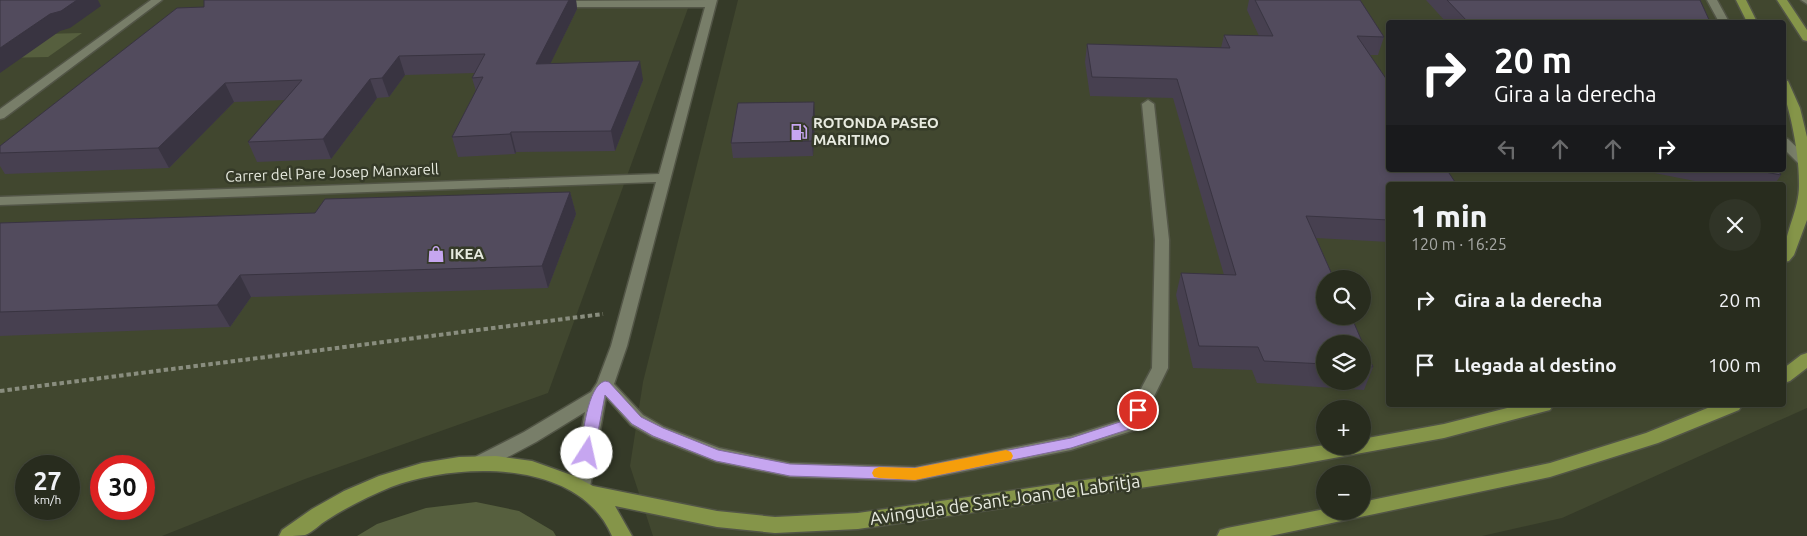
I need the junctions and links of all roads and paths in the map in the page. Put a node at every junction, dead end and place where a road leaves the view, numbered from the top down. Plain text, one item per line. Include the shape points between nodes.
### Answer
1 (157, 0) edge
2 (1712, 0) edge
3 (1741, 0) edge
4 (1782, 0) edge
5 (711, 2) edge
6 (545, 4) edge
7 (1723, 20) edge
8 (1751, 20) edge
9 (1807, 38) edge
10 (1786, 87) edge
11 (1148, 104) dead end
12 (0, 115) edge
13 (1786, 144) edge
14 (1806, 163) edge
15 (664, 178) junction
16 (0, 201) edge
17 (1786, 256) edge
18 (628, 311) junction
19 (1807, 360) edge
20 (1786, 376) edge
21 (601, 390) junction
22 (0, 391) edge
23 (1536, 407) edge
24 (1728, 407) edge
25 (1371, 444) edge
26 (1316, 454) edge
27 (482, 462) junction
28 (584, 490) junction
29 (1371, 508) edge
30 (1316, 519) edge
31 (295, 531) edge
32 (282, 536) edge
33 (622, 536) edge
34 (1227, 536) edge

1 - 12 street
2 - 7 street
3 - 8 main road
4 - 9 main road
5 - 6 street
5 - 15 street
10 - 14 main road
11 - 21 street via 1162,240 1160,368 1132,424 1071,443 915,474 790,470 716,455 658,432 636,420
13 - 14 street
14 - 17 main road via 1806,194 1799,224
15 - 16 street, Carrer del Pare Josep Manxarell
15 - 18 street
18 - 21 street via 619,346
18 - 22 path
19 - 20 main road
21 - 27 street via 530,438
21 - 28 street
23 - 25 main road, Avinguda de Sant Joan de Labritja via 1444,431
24 - 29 main road via 1652,438 1550,470
26 - 28 main road, Avinguda de Sant Joan de Labritja via 858,520 775,525 745,523
27 - 28 main road via 516,464 548,472
27 - 31 main road via 410,474 373,487 336,504
28 - 33 main road via 602,504
30 - 34 main road
31 - 32 main road

